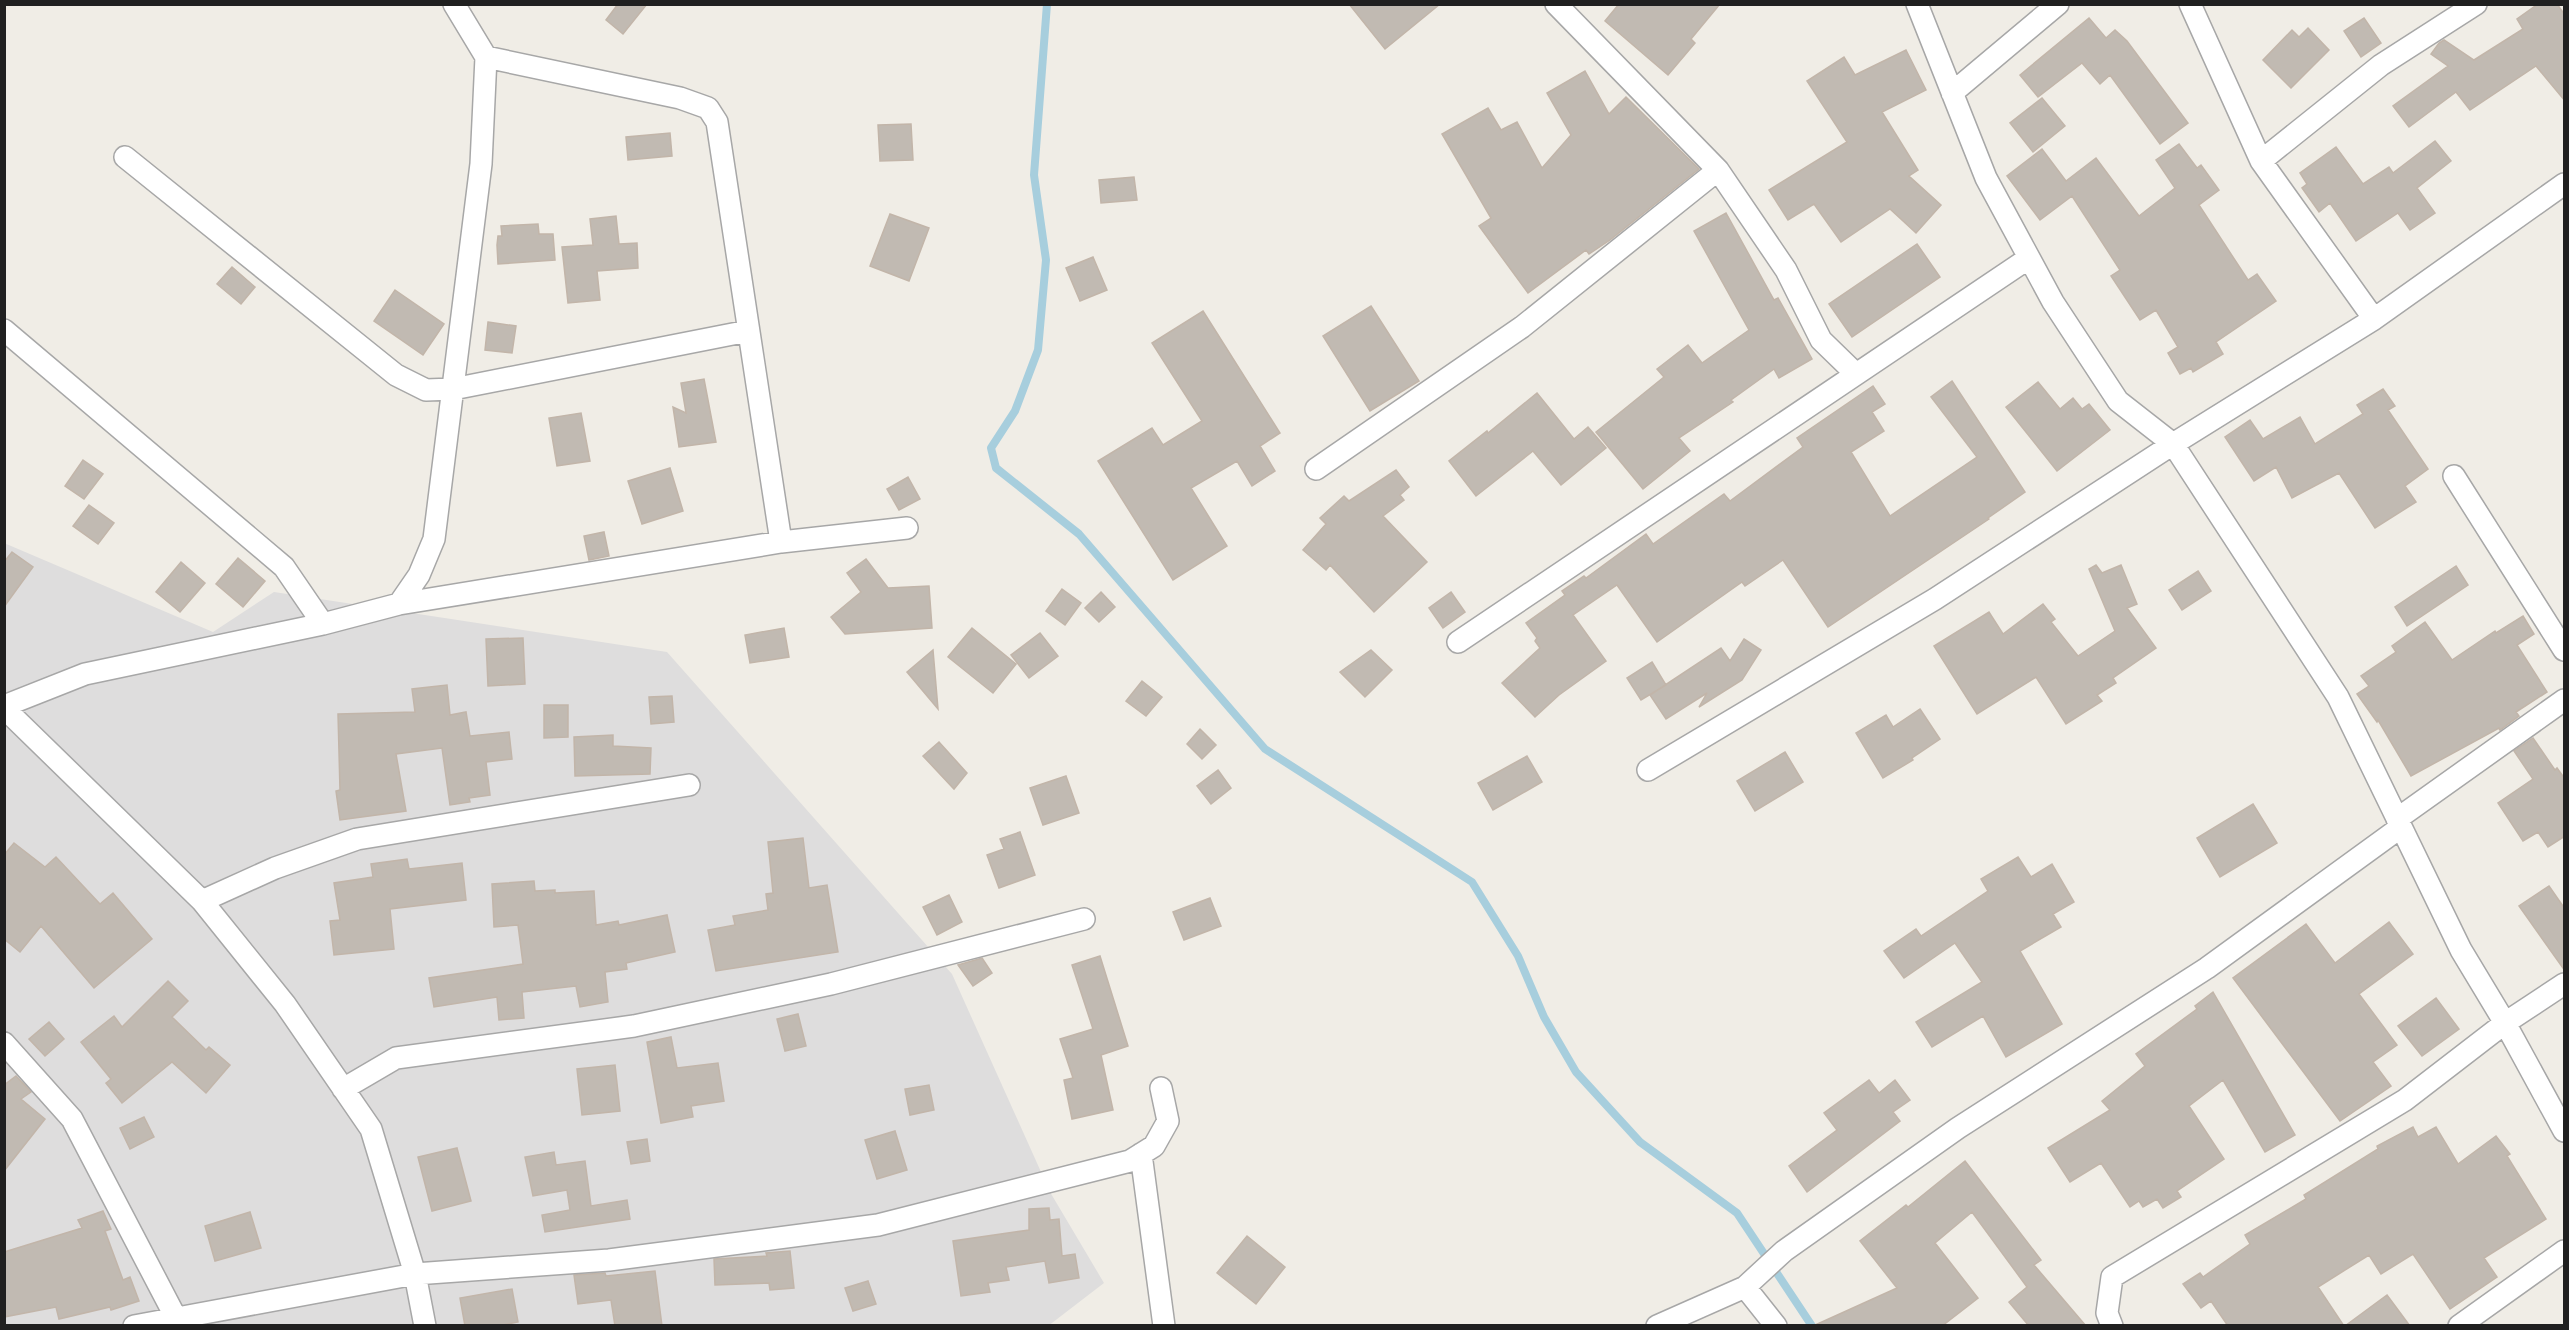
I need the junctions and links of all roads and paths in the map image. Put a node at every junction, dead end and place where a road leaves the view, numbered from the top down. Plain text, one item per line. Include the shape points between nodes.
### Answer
1 (453, 4) edge
2 (1556, 4) edge
3 (1917, 4) edge
4 (2058, 4) edge
5 (2190, 4) edge
6 (2476, 4) edge
7 (486, 57) junction
8 (1952, 93) junction
9 (125, 157) dead end
10 (2261, 161) junction
11 (1718, 170) junction
12 (2565, 184) edge
13 (2029, 258) junction
14 (2374, 319) junction
15 (4, 330) edge
16 (748, 331) junction
17 (1856, 374) junction
18 (453, 389) junction
19 (2173, 444) junction
20 (1316, 470) dead end
21 (2454, 476) dead end
22 (907, 528) dead end
23 (781, 542) junction
24 (399, 604) junction
25 (322, 624) junction
26 (1458, 642) dead end
27 (2565, 650) edge
28 (2565, 700) edge
29 (4, 707) edge
30 (1648, 770) dead end
31 (689, 785) dead end
32 (2399, 823) junction
33 (202, 901) junction
34 (1084, 919) dead end
35 (2565, 984) edge
36 (2505, 1023) junction
37 (4, 1043) edge
38 (1161, 1088) dead end
39 (343, 1089) junction
40 (2565, 1131) edge
41 (1142, 1154) junction
42 (2565, 1251) edge
43 (415, 1274) junction
44 (1751, 1281) junction
45 (176, 1318) junction
46 (134, 1326) edge
47 (425, 1326) edge
48 (1164, 1326) edge
49 (1657, 1326) edge
50 (1776, 1326) edge
51 (2112, 1326) edge
52 (2458, 1326) edge

1 - 7 street
2 - 11 street
3 - 8 street
4 - 8 street
5 - 10 street
6 - 10 street via 2381,65
7 - 16 street via 680,98 708,108 717,122
7 - 18 street via 482,164
8 - 13 street via 1986,178
9 - 18 street via 396,375 426,390
10 - 14 street
11 - 17 street via 1786,270 1821,340
11 - 20 street via 1522,327
12 - 14 street
13 - 17 street
13 - 19 street via 2118,401
14 - 19 street
15 - 25 street via 284,567
16 - 18 street
16 - 23 street
17 - 26 street
18 - 24 street via 434,539 419,574
19 - 30 street via 1935,599
19 - 32 street via 2338,697
21 - 27 street
22 - 23 street
23 - 24 street
24 - 25 street
25 - 29 street via 85,674
28 - 32 street
29 - 33 street
31 - 33 street via 357,839 275,868
32 - 36 street via 2461,950
32 - 44 street via 2207,968 1958,1128 1784,1251
33 - 39 street via 285,1004
34 - 39 street via 831,984 634,1026 396,1058
35 - 36 street
36 - 40 street
36 - 51 street via 2405,1100 2112,1277 2107,1313
37 - 45 street via 72,1119
38 - 41 street via 1168,1121 1154,1146
39 - 43 street via 371,1129
41 - 43 street via 1130,1161 878,1225 609,1260
41 - 48 street
42 - 52 street
43 - 45 street
43 - 47 street
44 - 49 street
44 - 50 street
45 - 46 street

